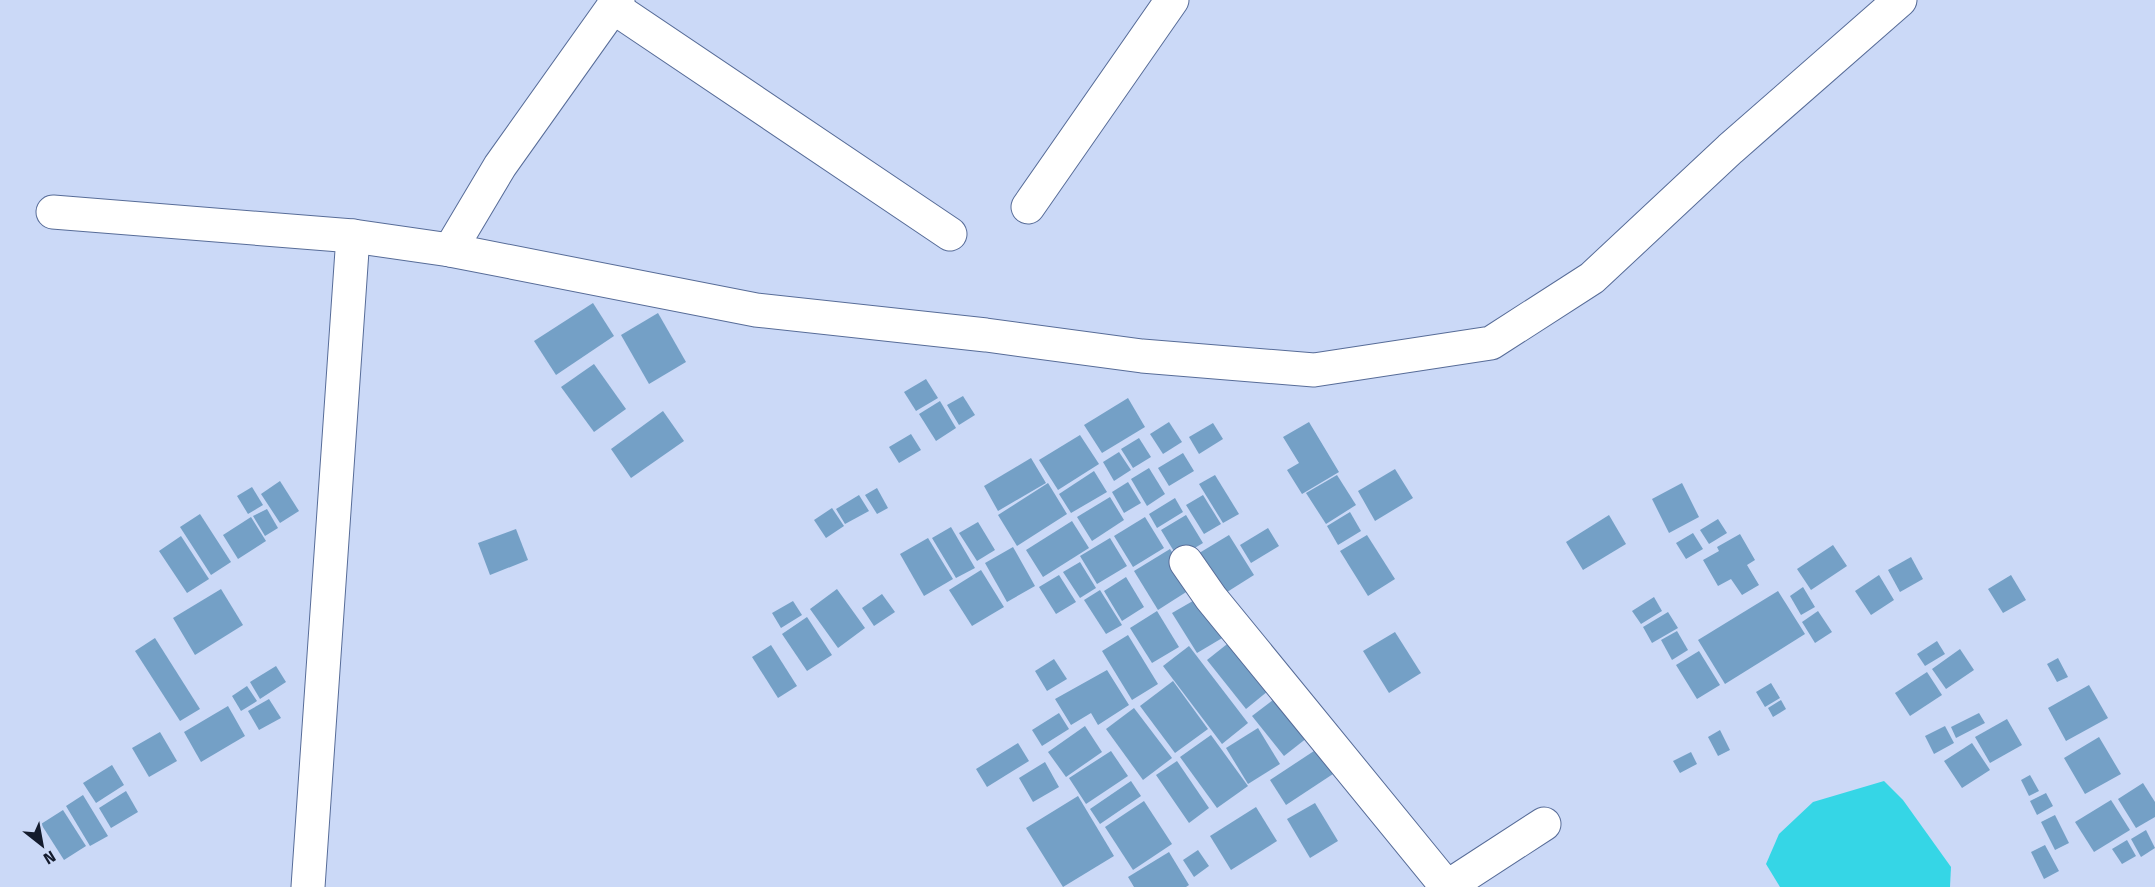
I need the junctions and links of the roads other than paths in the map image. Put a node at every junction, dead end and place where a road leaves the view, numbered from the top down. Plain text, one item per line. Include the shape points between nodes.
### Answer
1 (1172, 0) edge
2 (1900, 0) edge
3 (615, 4) edge
4 (1029, 207) dead end
5 (53, 212) dead end
6 (950, 234) dead end
7 (353, 236) junction
8 (450, 250) junction
9 (1186, 562) dead end
10 (1544, 824) dead end
11 (308, 887) edge

1 - 4 street
2 - 8 street via 1730,149 1592,278 1491,344 1314,369 1142,356 756,310
3 - 6 street
3 - 8 street via 500,166
5 - 7 street
7 - 8 street
7 - 11 street
9 - 10 street via 1211,598 1447,887

